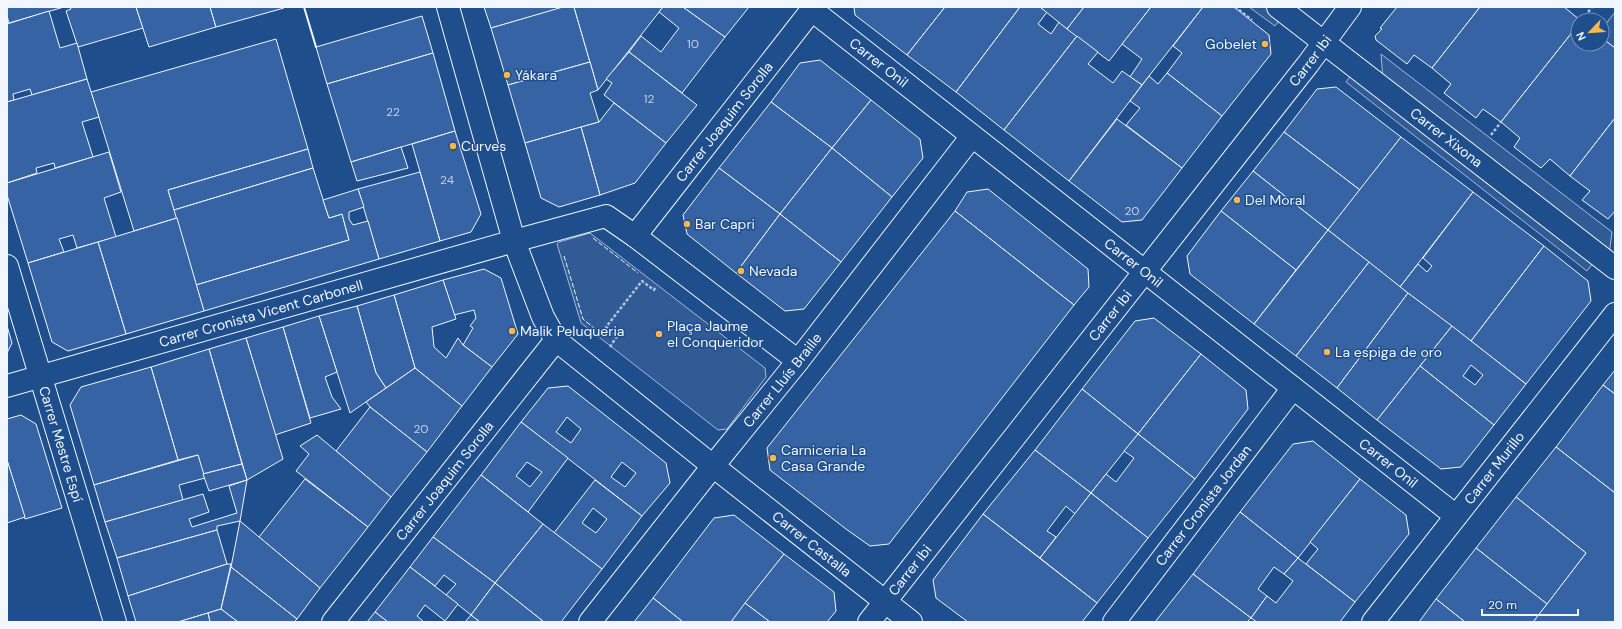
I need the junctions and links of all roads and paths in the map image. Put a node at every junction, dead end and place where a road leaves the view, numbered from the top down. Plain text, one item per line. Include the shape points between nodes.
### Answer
1 (448, 7) edge
2 (1278, 7) edge
3 (1350, 7) edge
4 (813, 8) edge
5 (1324, 42) junction
6 (1501, 122) dead end
7 (1491, 135) dead end
8 (972, 136) junction
9 (635, 236) junction
10 (514, 241) junction
11 (672, 264) junction
12 (7, 266) edge
13 (1615, 268) edge
14 (1144, 271) junction
15 (1615, 314) edge
16 (556, 340) junction
17 (798, 361) junction
18 (592, 369) junction
19 (40, 376) junction
20 (7, 386) edge
21 (1293, 388) junction
22 (713, 466) junction
23 (1456, 516) junction
24 (884, 602) junction
25 (115, 622) edge
26 (333, 622) edge
27 (590, 622) edge
28 (869, 622) edge
29 (912, 622) edge
30 (1114, 622) edge
31 (1373, 622) edge

1 - 10 street
2 - 5 street, Carrer Xixona
3 - 5 street, Carrer Ibi
4 - 8 street, Carrer Onil
4 - 9 street, Carrer Joaquim Sorolla
5 - 13 street, Carrer Xixona
5 - 14 street, Carrer Ibi
6 - 7 path
8 - 14 street, Carrer Onil
8 - 17 street, Carrer Lluís Braille
9 - 10 street via 606,216
9 - 11 street
10 - 16 street via 543,317
10 - 19 street, Carrer Cronista Vicent Carbonell
11 - 17 street
11 - 18 path via 654,290 642,281 606,327 617,336
12 - 19 street, Carrer Mestre Espí
14 - 21 street, Carrer Onil
14 - 24 street, Carrer Ibi
15 - 23 street, Carrer Murillo
16 - 18 street
16 - 26 street, Carrer Joaquim Sorolla
17 - 22 street, Carrer Lluís Braille
18 - 22 street
19 - 20 street, Carrer Cronista Vicent Carbonell
19 - 25 street, Carrer Mestre Espí
21 - 23 street, Carrer Onil
21 - 30 street, Carrer Cronista Jordan
22 - 24 street, Carrer Castalla
22 - 27 street, Carrer Lluís Braille
23 - 31 street, Carrer Murillo
24 - 28 street, Carrer Ibi
24 - 29 street, Carrer Castalla

